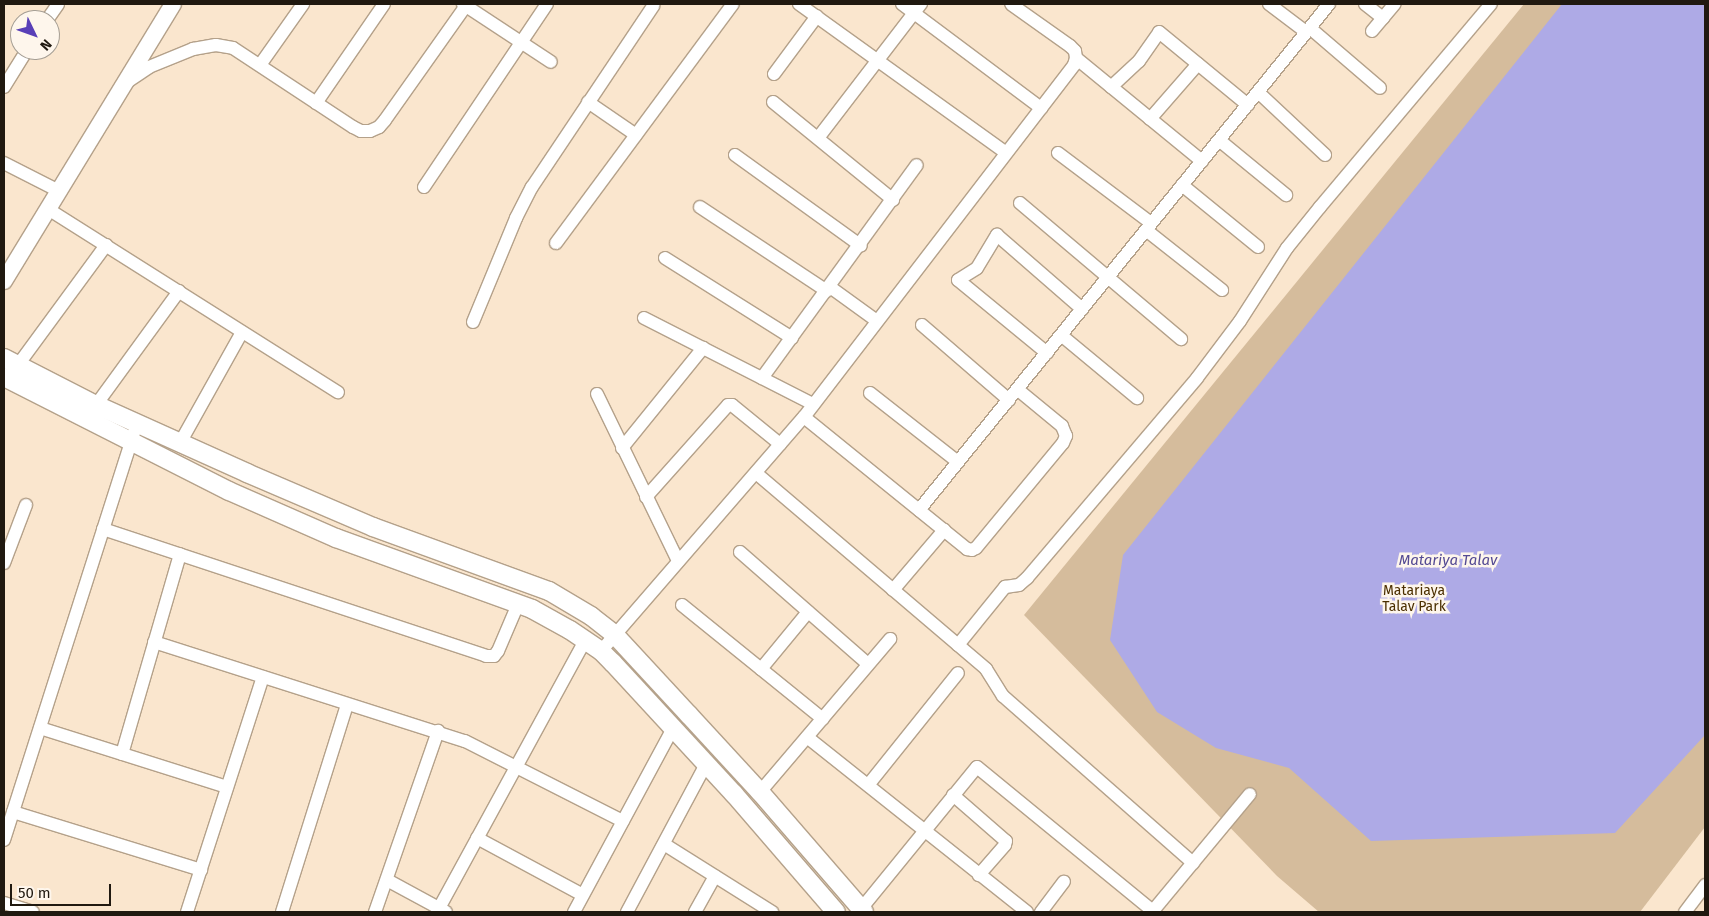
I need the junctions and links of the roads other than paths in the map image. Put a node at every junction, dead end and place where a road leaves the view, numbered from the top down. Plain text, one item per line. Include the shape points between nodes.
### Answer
1 (173, 4) edge
2 (303, 4) edge
3 (384, 4) edge
4 (465, 4) edge
5 (547, 4) edge
6 (733, 4) edge
7 (799, 4) edge
8 (902, 4) edge
9 (1011, 4) edge
10 (1269, 4) edge
11 (1329, 4) edge
12 (1365, 4) edge
13 (1395, 4) edge
14 (1490, 4) edge
15 (653, 6) dead end
16 (918, 8) edge
17 (817, 16) junction
18 (1383, 18) junction
19 (1308, 30) junction
20 (1372, 31) dead end
21 (521, 43) junction
22 (1076, 58) junction
23 (18, 60) edge
24 (878, 60) junction
25 (551, 62) dead end
26 (1198, 64) junction
27 (260, 66) junction
28 (9, 70) edge
29 (774, 74) dead end
30 (127, 82) junction
31 (4, 87) edge
32 (1111, 87) junction
33 (1380, 88) dead end
34 (1258, 92) junction
35 (588, 102) junction
36 (773, 102) dead end
37 (316, 103) junction
38 (1248, 104) junction
39 (1041, 108) junction
40 (1150, 119) junction
41 (636, 135) junction
42 (818, 138) junction
43 (1219, 140) junction
44 (1006, 153) junction
45 (1058, 153) dead end
46 (1325, 154) dead end
47 (735, 155) dead end
48 (1202, 161) junction
49 (4, 163) edge
50 (918, 165) dead end
51 (1182, 185) junction
52 (424, 187) dead end
53 (59, 191) junction
54 (1286, 195) dead end
55 (893, 200) junction
56 (1020, 203) dead end
57 (700, 207) dead end
58 (48, 209) junction
59 (1149, 227) junction
60 (556, 243) dead end
61 (106, 245) junction
62 (861, 246) junction
63 (1258, 247) dead end
64 (665, 258) dead end
65 (1108, 278) junction
66 (4, 281) edge
67 (828, 289) junction
68 (1222, 290) dead end
69 (179, 291) junction
70 (1082, 309) junction
71 (644, 318) dead end
72 (877, 321) junction
73 (473, 322) dead end
74 (922, 326) dead end
75 (242, 332) junction
76 (1061, 335) junction
77 (792, 338) junction
78 (1181, 339) dead end
79 (703, 348) junction
80 (1047, 353) junction
81 (11, 362) edge
82 (4, 377) edge
83 (762, 378) junction
84 (1018, 389) junction
85 (338, 392) dead end
86 (870, 393) dead end
87 (596, 394) dead end
88 (1137, 398) dead end
89 (1009, 400) junction
90 (813, 404) junction
91 (96, 405) junction
92 (804, 417) junction
93 (137, 422) junction
94 (131, 443) junction
95 (180, 443) junction
96 (780, 444) junction
97 (622, 448) junction
98 (958, 462) junction
99 (756, 473) junction
100 (646, 497) junction
101 (26, 505) dead end
102 (920, 510) junction
103 (103, 529) junction
104 (944, 530) junction
105 (740, 552) dead end
106 (180, 554) junction
107 (678, 561) junction
108 (4, 563) edge
109 (893, 590) junction
110 (518, 604) junction
111 (682, 605) dead end
112 (808, 612) junction
113 (614, 634) junction
114 (890, 639) dead end
115 (585, 640) junction
116 (154, 642) junction
117 (958, 645) junction
118 (601, 651) junction
119 (868, 664) junction
120 (761, 669) junction
121 (958, 673) dead end
122 (262, 677) junction
123 (348, 705) junction
124 (822, 719) junction
125 (40, 728) junction
126 (673, 728) junction
127 (438, 731) junction
128 (807, 737) junction
129 (122, 754) junction
130 (706, 764) junction
131 (516, 765) junction
132 (868, 784) junction
133 (227, 787) junction
134 (760, 792) junction
135 (1250, 794) dead end
136 (953, 795) junction
137 (13, 812) junction
138 (623, 821) junction
139 (924, 832) junction
140 (476, 838) junction
141 (4, 840) edge
142 (664, 844) junction
143 (1193, 863) junction
144 (201, 870) junction
145 (980, 875) junction
146 (715, 876) junction
147 (387, 880) junction
148 (1064, 882) dead end
149 (1705, 885) edge
150 (583, 895) junction
151 (4, 903) edge
152 (862, 910) edge
153 (441, 911) edge
154 (835, 911) edge
155 (1023, 911) edge
156 (33, 912) edge
157 (187, 912) edge
158 (282, 912) edge
159 (375, 912) edge
160 (574, 912) edge
161 (626, 912) edge
162 (695, 912) edge
163 (772, 912) edge
164 (1041, 912) edge
165 (1153, 912) edge
166 (1685, 912) edge

1 - 30 street
2 - 27 street
3 - 37 street
4 - 21 street
4 - 37 street via 379,127 361,131
5 - 21 street
6 - 41 street
7 - 17 street
8 - 16 street
9 - 22 street via 1070,46
10 - 19 street
11 - 19 street
12 - 18 street
13 - 18 street
14 - 117 street via 1287,248 1240,321 1197,378 1027,578 1019,585 1005,587
15 - 35 street
16 - 24 street
16 - 39 street
17 - 24 street
17 - 29 street
18 - 20 street
19 - 33 street
19 - 34 street
21 - 25 street
21 - 52 street
22 - 32 street
22 - 39 street
23 - 28 street
24 - 42 street
24 - 44 street
26 - 32 street via 1159,32 1138,61
26 - 38 street
26 - 40 street
27 - 30 street via 233,48 216,45 193,49 149,67
27 - 37 street
28 - 31 street
30 - 53 street
32 - 40 street
34 - 38 street
34 - 46 street
35 - 41 street
35 - 73 street via 532,187
36 - 42 street
38 - 43 street
39 - 44 street
40 - 48 street
41 - 60 street
42 - 55 street
43 - 48 street
43 - 54 street
44 - 72 street
45 - 59 street
47 - 62 street
48 - 51 street
49 - 53 street
50 - 55 street
51 - 59 street
51 - 63 street
53 - 58 street
55 - 62 street
56 - 65 street
57 - 67 street
58 - 61 street
58 - 66 street
59 - 65 street
59 - 68 street
61 - 69 street
61 - 81 street
62 - 67 street
64 - 77 street
65 - 70 street
65 - 78 street
67 - 72 street
67 - 77 street
69 - 75 street
69 - 91 street
70 - 76 street
70 - 80 street via 997,234 977,268 958,280
71 - 79 street
72 - 90 street
74 - 89 street
75 - 85 street
75 - 95 street
76 - 80 street
76 - 88 street
77 - 83 street
79 - 83 street
79 - 97 street
80 - 84 street
81 - 91 main road
82 - 94 main road
83 - 90 street
84 - 89 street
84 - 104 street via 1062,426 1066,436 1063,443 976,548 967,548
86 - 98 street
87 - 97 street
89 - 98 street
90 - 92 street
91 - 93 main road
92 - 96 street
92 - 102 street
93 - 94 street
93 - 95 main road
94 - 103 street
94 - 110 main road via 336,538
95 - 113 main road via 373,527 549,591
96 - 99 street
96 - 100 street via 728,405
97 - 100 street
98 - 102 street
99 - 107 street
99 - 109 street
100 - 107 street
101 - 108 street
102 - 104 street
103 - 106 street
103 - 125 street
104 - 109 street
105 - 112 street
106 - 110 street via 486,656 494,656 498,652
106 - 116 street
107 - 113 street
109 - 117 street
110 - 115 main road via 548,616
111 - 120 street
112 - 119 street
112 - 120 street
113 - 118 street
113 - 134 main road
114 - 119 street
115 - 118 main road
115 - 131 street
116 - 122 street
116 - 129 street
117 - 143 street via 986,669 1003,696
118 - 126 main road
119 - 124 street
120 - 124 street
121 - 132 street
122 - 123 street
122 - 133 street
123 - 127 street
123 - 158 street
124 - 128 street
125 - 129 street
125 - 137 street
126 - 130 main road
126 - 138 street
127 - 131 street
127 - 147 street
128 - 132 street
128 - 134 street
129 - 133 street
130 - 142 street
130 - 154 main road
131 - 138 street
131 - 140 street
132 - 139 street
133 - 144 street
134 - 152 main road
135 - 143 street
136 - 139 street
136 - 145 street via 1006,841
136 - 165 street via 975,768 980,768
137 - 141 street
137 - 144 street
138 - 150 street
139 - 145 street
139 - 152 street
140 - 150 street
140 - 153 street
142 - 146 street
142 - 161 street
143 - 165 street
144 - 157 street
145 - 155 street
146 - 162 street
146 - 163 street
147 - 153 street
147 - 159 street
148 - 164 street
149 - 166 street
150 - 160 street
151 - 156 street

